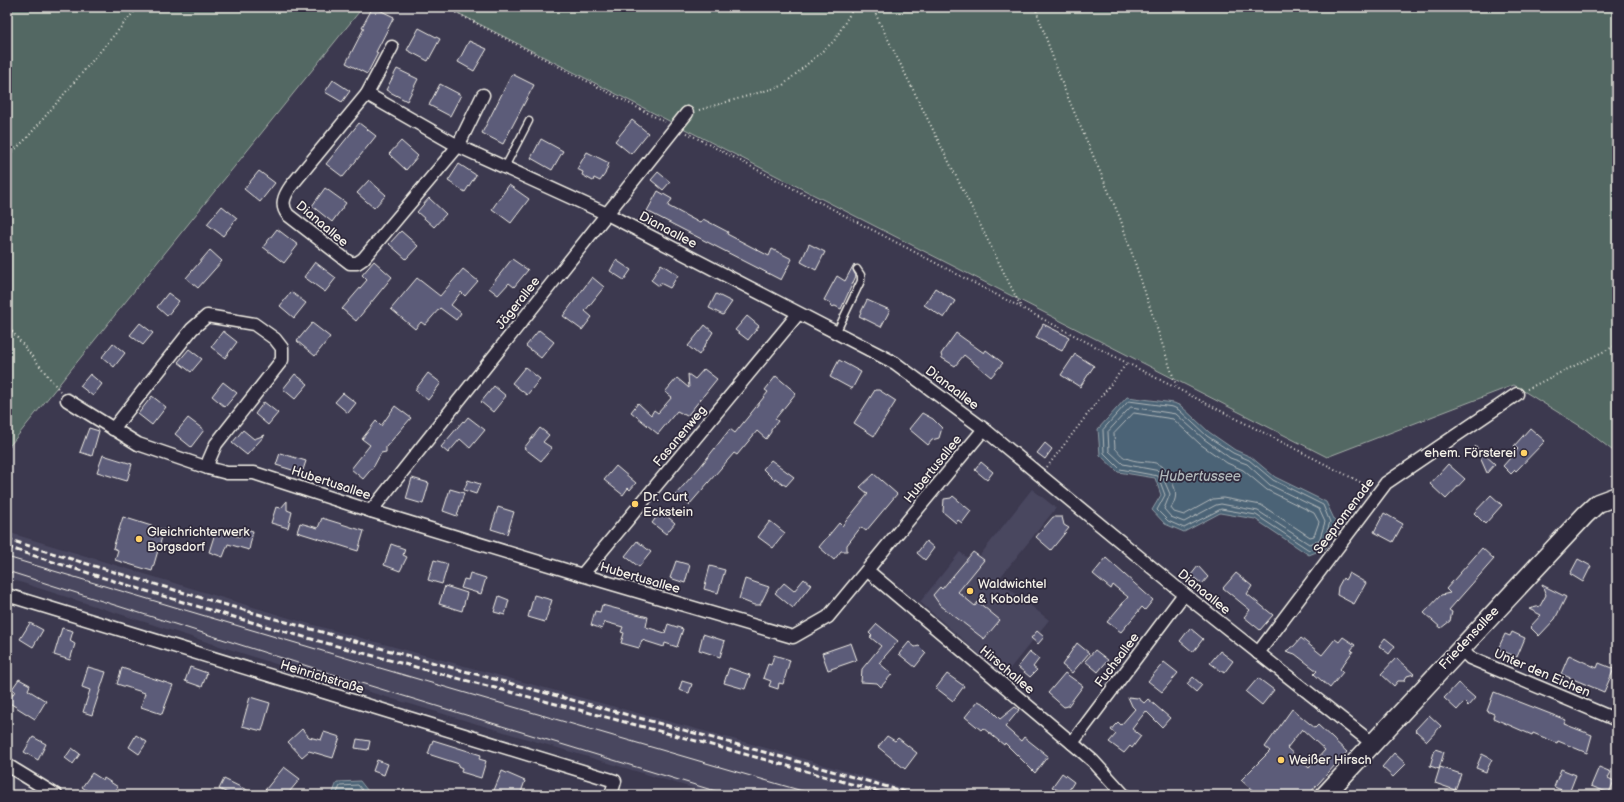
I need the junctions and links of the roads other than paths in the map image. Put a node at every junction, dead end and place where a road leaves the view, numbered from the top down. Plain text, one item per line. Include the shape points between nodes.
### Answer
1 (392, 47) dead end
2 (368, 94) junction
3 (483, 95) dead end
4 (687, 113) road end
5 (529, 121) dead end
6 (458, 146) junction
7 (504, 167) junction
8 (607, 214) junction
9 (857, 269) dead end
10 (798, 314) junction
11 (836, 333) junction
12 (1517, 394) road end
13 (67, 400) road end
14 (113, 429) junction
15 (984, 429) junction
16 (208, 468) junction
17 (1616, 493) edge
18 (371, 511) junction
19 (868, 571) junction
20 (582, 575) junction
21 (1184, 594) junction
22 (7, 595) edge
23 (1460, 648) junction
24 (1258, 653) junction
25 (1617, 720) edge
26 (1072, 742) junction
27 (1372, 743) junction
28 (7, 765) edge
29 (56, 795) edge
30 (611, 795) edge
31 (1124, 795) edge
32 (1325, 795) edge

1 - 2 street, Dianaallee
2 - 6 street, Dianaallee
2 - 6 street, Dianaallee via 284,195 284,210 288,215 343,260 357,263 363,259
3 - 6 street, Dianaallee
4 - 8 street, Jägerallee
5 - 7 lane
6 - 7 street, Dianaallee
7 - 8 street, Dianaallee
8 - 10 street, Dianaallee
8 - 18 street, Jägerallee
9 - 11 lane via 861,274 861,282
10 - 11 street, Dianaallee
10 - 20 street, Fasanenweg
11 - 15 street, Dianaallee via 895,363
12 - 24 street, Seepromenade via 1386,483
13 - 14 street, Hubertusallee
14 - 16 street, Hubertusallee via 138,444
14 - 16 street via 192,328 207,316 254,324 275,339 282,348 282,360 216,444
15 - 19 street, Hubertusallee
15 - 21 street, Dianaallee
16 - 18 street, Hubertusallee via 227,474 254,473
17 - 23 street, Friedensallee via 1598,503 1585,515
18 - 20 street, Hubertusallee
19 - 20 street, Hubertusallee via 828,617 793,637
19 - 26 street, Hirschallee
21 - 24 street, Dianaallee
21 - 26 street, Fuchsallee
22 - 30 street, Heinrichstraße via 615,781
23 - 25 street, Unter den Eichen via 1470,658
23 - 27 street, Friedensallee
24 - 27 street, Dianaallee
26 - 31 street, Hirschallee
27 - 32 street, Friedensallee
28 - 29 street

